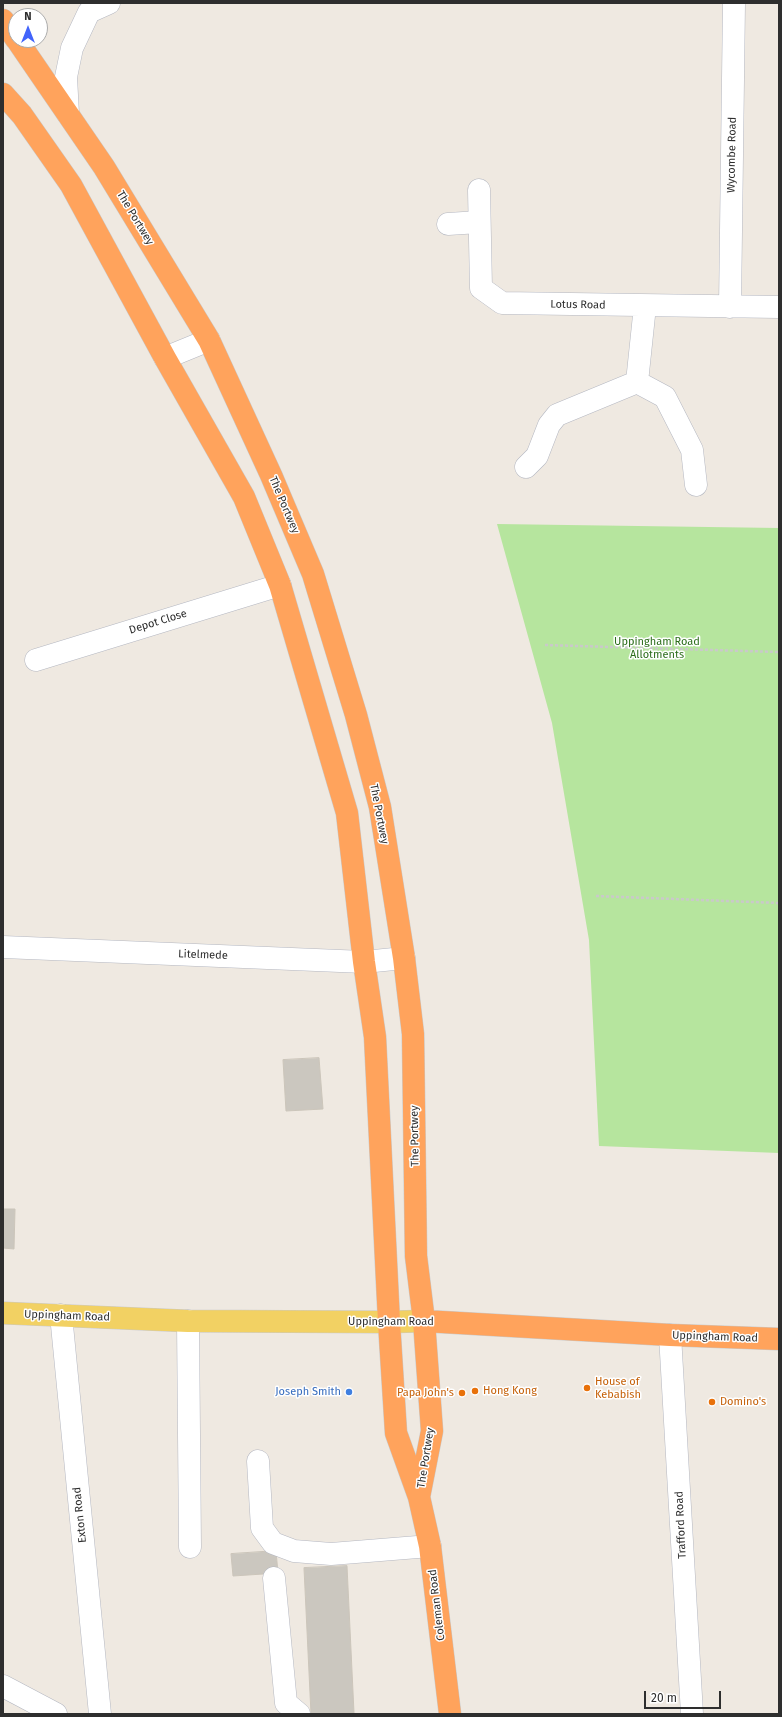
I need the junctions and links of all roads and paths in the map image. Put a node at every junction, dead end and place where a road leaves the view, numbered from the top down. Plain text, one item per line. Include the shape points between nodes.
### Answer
1 (109, 3) edge
2 (734, 3) edge
3 (22, 48) edge
4 (3, 94) edge
5 (68, 114) junction
6 (479, 190) dead end
7 (479, 222) junction
8 (448, 224) dead end
9 (646, 306) junction
10 (730, 307) junction
11 (779, 307) edge
12 (209, 340) junction
13 (165, 358) junction
14 (637, 382) junction
15 (526, 467) dead end
16 (696, 485) dead end
17 (280, 585) junction
18 (545, 644) dead end
19 (779, 652) edge
20 (36, 660) dead end
21 (596, 896) dead end
22 (779, 903) edge
23 (3, 947) edge
24 (404, 958) junction
25 (364, 962) junction
26 (3, 1313) edge
27 (61, 1315) junction
28 (188, 1321) junction
29 (424, 1321) junction
30 (389, 1322) junction
31 (670, 1335) junction
32 (779, 1339) edge
33 (258, 1461) dead end
34 (420, 1497) junction
35 (430, 1546) junction
36 (190, 1547) dead end
37 (274, 1578) dead end
38 (3, 1686) edge
39 (56, 1714) edge
40 (100, 1714) edge
41 (299, 1714) edge
42 (450, 1714) edge
43 (692, 1714) edge

1 - 5 street via 89,12 72,48 66,77
2 - 10 street, Wycombe Road
3 - 5 highway, The Portwey
4 - 13 highway, The Portwey via 22,115 71,185
5 - 12 highway, The Portwey via 104,167
6 - 7 street, Lotus Road
7 - 8 street
7 - 9 street, Lotus Road via 481,288 502,303
9 - 10 street, Lotus Road
9 - 14 street
10 - 11 street, Lotus Road
12 - 13 street
12 - 24 highway, The Portwey via 272,475 313,574 356,715 380,807
13 - 17 highway, The Portwey via 244,497
14 - 15 street via 557,415 549,425 536,456
14 - 16 street via 665,397 692,450
17 - 20 street, Depot Close
17 - 25 highway, The Portwey via 347,813
18 - 19 path
21 - 22 path
23 - 25 street, Litelmede
24 - 25 street, Litelmede
24 - 29 highway, The Portwey via 413,1034 416,1256
25 - 30 highway, The Portwey via 375,1037
26 - 27 main road, Uppingham Road
27 - 28 main road, Uppingham Road
27 - 40 street, Exton Road
28 - 30 main road, Uppingham Road
28 - 36 street
29 - 30 main road, Uppingham Road
29 - 31 highway, Uppingham Road
29 - 34 highway, The Portwey via 432,1431
30 - 34 highway, The Portwey via 396,1433
31 - 32 highway, Uppingham Road
31 - 43 street, Trafford Road
33 - 35 street via 262,1528 273,1544 294,1551 331,1554
34 - 35 highway, Coleman Road
35 - 42 highway, Coleman Road
37 - 41 street via 286,1703
38 - 39 street

